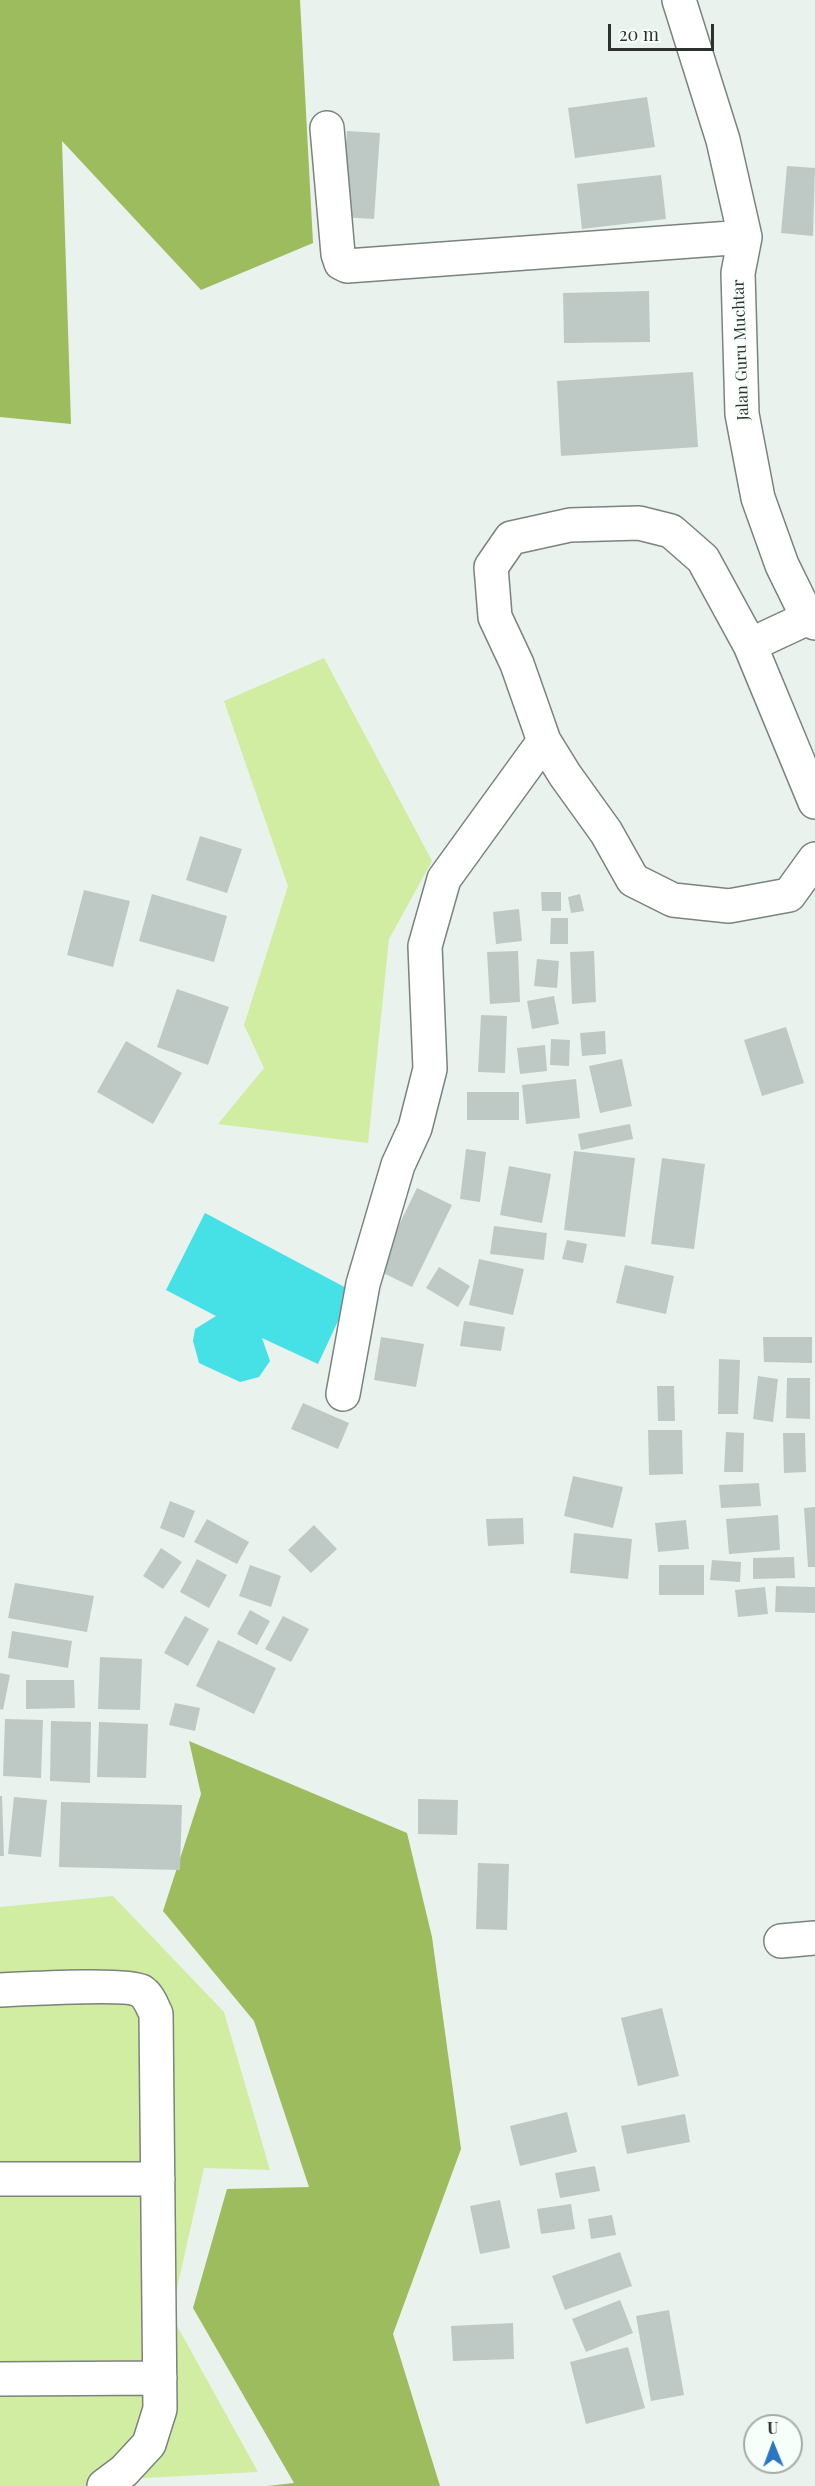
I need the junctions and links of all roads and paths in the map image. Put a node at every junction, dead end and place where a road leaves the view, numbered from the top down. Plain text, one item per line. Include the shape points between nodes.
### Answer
1 (679, 0) edge
2 (327, 128) dead end
3 (745, 237) junction
4 (811, 621) edge
5 (750, 645) junction
6 (544, 741) junction
7 (815, 802) edge
8 (815, 859) edge
9 (343, 1394) dead end
10 (815, 1938) edge
11 (781, 1941) dead end
12 (0, 1990) edge
13 (0, 2179) edge
14 (158, 2179) junction
15 (160, 2378) junction
16 (0, 2379) edge
17 (104, 2486) edge

1 - 3 street, Jalan Guru Muchtar via 723,140
2 - 3 street via 338,254 347,266
3 - 4 street, Jalan Guru Muchtar via 738,273 742,414 758,498 782,565
4 - 5 street
5 - 6 street via 703,559 671,531 639,523 570,525 512,538 491,567 495,617 517,664
5 - 7 street
6 - 8 street via 606,832 633,880 673,900 729,906 789,895
6 - 9 street via 444,879 425,946 430,1069 415,1128 398,1165 363,1284
10 - 11 street
12 - 14 street via 117,1987 140,1990 150,2000 157,2032
13 - 14 street
14 - 15 street
15 - 16 street
15 - 17 street via 160,2409 149,2444

